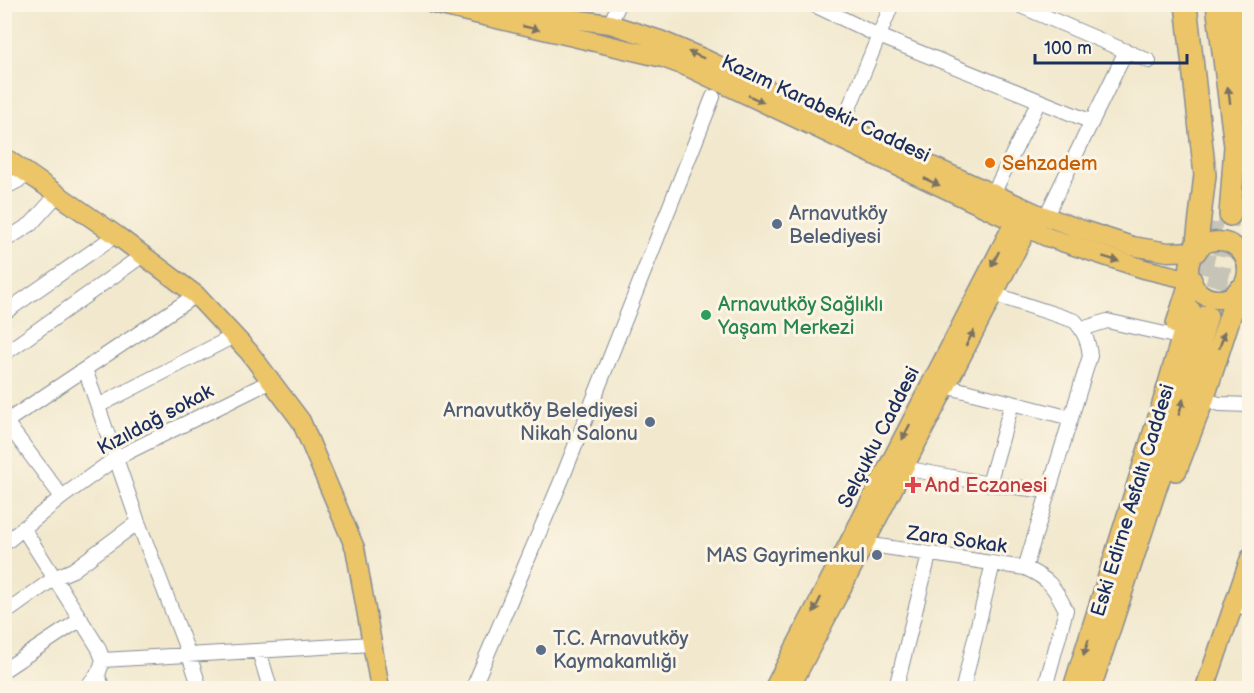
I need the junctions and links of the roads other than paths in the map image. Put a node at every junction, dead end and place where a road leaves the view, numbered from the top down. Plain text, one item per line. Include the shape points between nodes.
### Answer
1 (433, 4) edge
2 (498, 4) edge
3 (619, 4) edge
4 (812, 4) edge
5 (892, 4) edge
6 (1016, 4) edge
7 (1186, 4) edge
8 (1197, 4) edge
9 (1217, 4) edge
10 (1236, 4) edge
11 (531, 8) edge
12 (610, 24) junction
13 (879, 36) junction
14 (1126, 51) junction
15 (1149, 61) dead end
16 (722, 84) junction
17 (1039, 100) junction
18 (1250, 111) edge
19 (1092, 122) junction
20 (842, 125) junction
21 (4, 157) edge
22 (29, 175) junction
23 (4, 188) edge
24 (58, 194) junction
25 (993, 194) junction
26 (1030, 217) junction
27 (116, 234) junction
28 (4, 241) edge
29 (1196, 251) junction
30 (143, 255) junction
31 (1245, 259) edge
32 (1191, 280) junction
33 (993, 294) junction
34 (196, 295) junction
35 (4, 313) edge
36 (1082, 329) junction
37 (234, 336) junction
38 (1174, 336) junction
39 (4, 354) edge
40 (85, 369) junction
41 (271, 381) junction
42 (945, 386) junction
43 (1203, 400) junction
44 (1011, 403) junction
45 (1250, 405) edge
46 (98, 406) junction
47 (1071, 418) junction
48 (5, 423) edge
49 (116, 458) junction
50 (904, 468) junction
51 (989, 484) junction
52 (885, 488) junction
53 (1048, 491) junction
54 (62, 497) junction
55 (138, 522) junction
56 (4, 524) edge
57 (14, 536) edge
58 (865, 544) junction
59 (929, 555) junction
60 (1250, 558) edge
61 (993, 563) junction
62 (1024, 568) junction
63 (1109, 573) junction
64 (56, 577) junction
65 (1119, 603) junction
66 (1242, 606) edge
67 (4, 614) edge
68 (81, 619) junction
69 (372, 644) junction
70 (259, 651) junction
71 (189, 655) junction
72 (103, 660) junction
73 (4, 670) edge
74 (97, 674) junction
75 (86, 688) edge
76 (103, 688) edge
77 (200, 688) edge
78 (270, 688) edge
79 (380, 688) edge
80 (473, 688) edge
81 (774, 688) edge
82 (790, 688) edge
83 (896, 688) edge
84 (963, 688) edge
85 (1045, 688) edge
86 (1074, 688) edge
87 (1090, 688) edge
88 (1205, 688) edge

1 -> 16 main road, Kazım Karabekir Caddesi via 638,51 690,68
2 - 11 main road, Kazım Karabekir Caddesi
3 - 12 street
4 - 13 street
5 - 13 street
6 - 14 street
7 - 29 highway via 1205,176
8 -> 9 highway via 1221,214 1235,146
10 - 18 highway
11 - 12 main road, Kazım Karabekir Caddesi
16 -> 12 main road, Kazım Karabekir Caddesi via 660,39
13 - 17 street
13 - 20 street
14 - 15 street
14 - 19 street
16 - 20 main road, Kazım Karabekir Caddesi
16 -> 26 main road, Kazım Karabekir Caddesi
16 - 80 street
17 - 19 street
17 - 25 street
19 - 26 street
20 - 25 main road, Kazım Karabekir Caddesi
21 - 22 main road
22 - 23 street
22 - 24 main road
24 - 27 main road
24 - 28 street via 31,224
25 - 26 main road, Kazım Karabekir Caddesi
26 - 29 main road, Kazım Karabekir Caddesi via 1132,246 1168,252
26 -> 32 main road, Kazım Karabekir Caddesi via 1064,244
26 - 33 main road, Selçuklu Caddesi
26 -> 52 main road, Selçuklu Caddesi
27 - 30 main road
27 - 35 street
29 - 31 main road via 1204,244 1223,241
29 - 32 main road via 1189,265
30 - 34 main road
30 - 39 street
31 - 32 main road via 1224,299 1201,293
43 -> 31 highway
32 - 38 highway
33 - 36 street via 1076,321
42 -> 33 main road, Selçuklu Caddesi
34 - 37 main road
34 - 40 street
36 - 38 street via 1107,321
36 - 47 street via 1090,356
37 - 41 main road
37 - 46 street
38 - 63 highway via 1115,521
40 - 46 street
40 - 48 street
41 - 49 street, Kızıldağ sokak
41 - 69 main road via 301,421 355,548
42 - 44 street
42 - 50 main road, Selçuklu Caddesi
43 - 45 street
43 - 65 highway via 1143,557
44 - 47 street
44 - 51 street
46 - 49 street
47 - 53 street
48 - 54 street
49 - 54 street, Kızıldağ sokak
49 - 55 street
50 - 51 street
50 - 52 main road, Selçuklu Caddesi
51 - 53 street
52 - 58 main road, Selçuklu Caddesi
52 -> 81 main road, Selçuklu Caddesi
53 - 62 street
54 - 57 street, Kızıldağ sokak
55 - 64 street via 73,570
55 - 71 street
56 - 57 street
57 - 64 street
58 - 59 street, Zara Sokak
58 - 82 main road, Selçuklu Caddesi
59 - 61 street, Zara Sokak
59 - 83 street
60 - 66 main road
61 - 62 street, Zara Sokak
61 - 84 street
62 - 85 street, Zara Sokak via 1043,576 1066,610
65 -> 63 highway, Eski Edirne Asfaltı Caddesi via 1172,438 1198,313
63 -> 86 highway, Eski Edirne Asfaltı Caddesi
64 - 67 street
64 - 68 street
65 - 87 highway, Eski Edirne Asfaltı Caddesi
66 - 88 main road
68 - 72 street
68 - 73 street
69 - 70 street
69 - 79 main road
70 - 71 street
70 - 78 street
71 - 72 street
71 - 77 street
72 - 74 street
74 - 75 street
74 - 76 street

